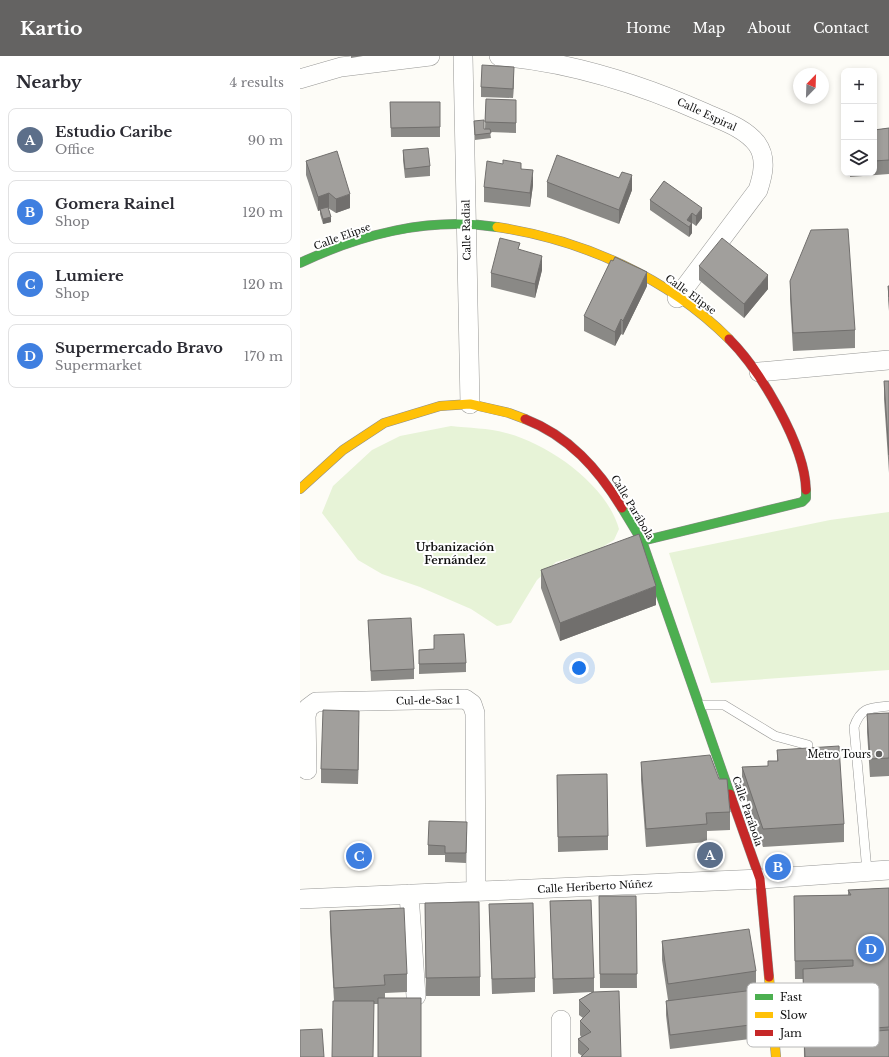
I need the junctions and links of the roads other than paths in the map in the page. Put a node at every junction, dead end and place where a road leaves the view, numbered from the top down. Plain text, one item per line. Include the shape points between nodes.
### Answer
1 (430, 56) edge
2 (463, 56) edge
3 (499, 56) edge
4 (300, 79) edge
5 (466, 224) junction
6 (300, 263) edge
7 (677, 298) junction
8 (889, 360) edge
9 (759, 372) junction
10 (470, 404) junction
11 (300, 489) edge
12 (642, 541) junction
13 (698, 705) junction
14 (889, 706) edge
15 (808, 745) dead end
16 (308, 770) dead end
17 (889, 870) edge
18 (867, 871) junction
19 (760, 879) junction
20 (476, 891) junction
21 (409, 894) junction
22 (300, 898) edge
23 (769, 983) edge
24 (416, 996) edge
25 (561, 1020) dead end
26 (775, 1047) edge
27 (561, 1057) edge
28 (776, 1057) edge

1 - 4 street via 341,67
2 - 5 street, Calle Radial
3 - 7 street, Calle Espiral via 527,58 615,78 665,95 732,125 746,133 757,144 763,158 763,175 758,190
5 - 6 street, Calle Elipse via 410,227 366,237
5 - 7 street, Calle Elipse via 515,228 587,248 628,266 666,288
5 - 10 street, Calle Radial
7 - 9 street, Calle Elipse via 724,333
8 - 9 street
9 - 12 street, Calle Elipse via 792,438 805,478 806,499 774,510
10 - 11 street, Calle Parábola via 440,406 384,423 343,450
10 - 12 street, Calle Parábola via 509,413 538,424 564,440 587,460 605,481
12 - 13 street, Calle Parábola
13 - 15 lane via 724,705 775,736
13 - 19 street, Calle Parábola
14 - 18 lane via 866,709 857,718 854,727
16 - 20 street, Cul-de-Sac 1 via 306,716 308,708 316,702 465,699 472,704
17 - 18 street, Calle Heriberto Núñez
18 - 19 street, Calle Heriberto Núñez
19 - 20 street, Calle Heriberto Núñez
19 - 23 street, Calle Parábola
20 - 21 street, Calle Heriberto Núñez
21 - 22 street, Calle Heriberto Núñez
21 - 24 street
25 - 27 street
26 - 28 street, Calle Parábola

